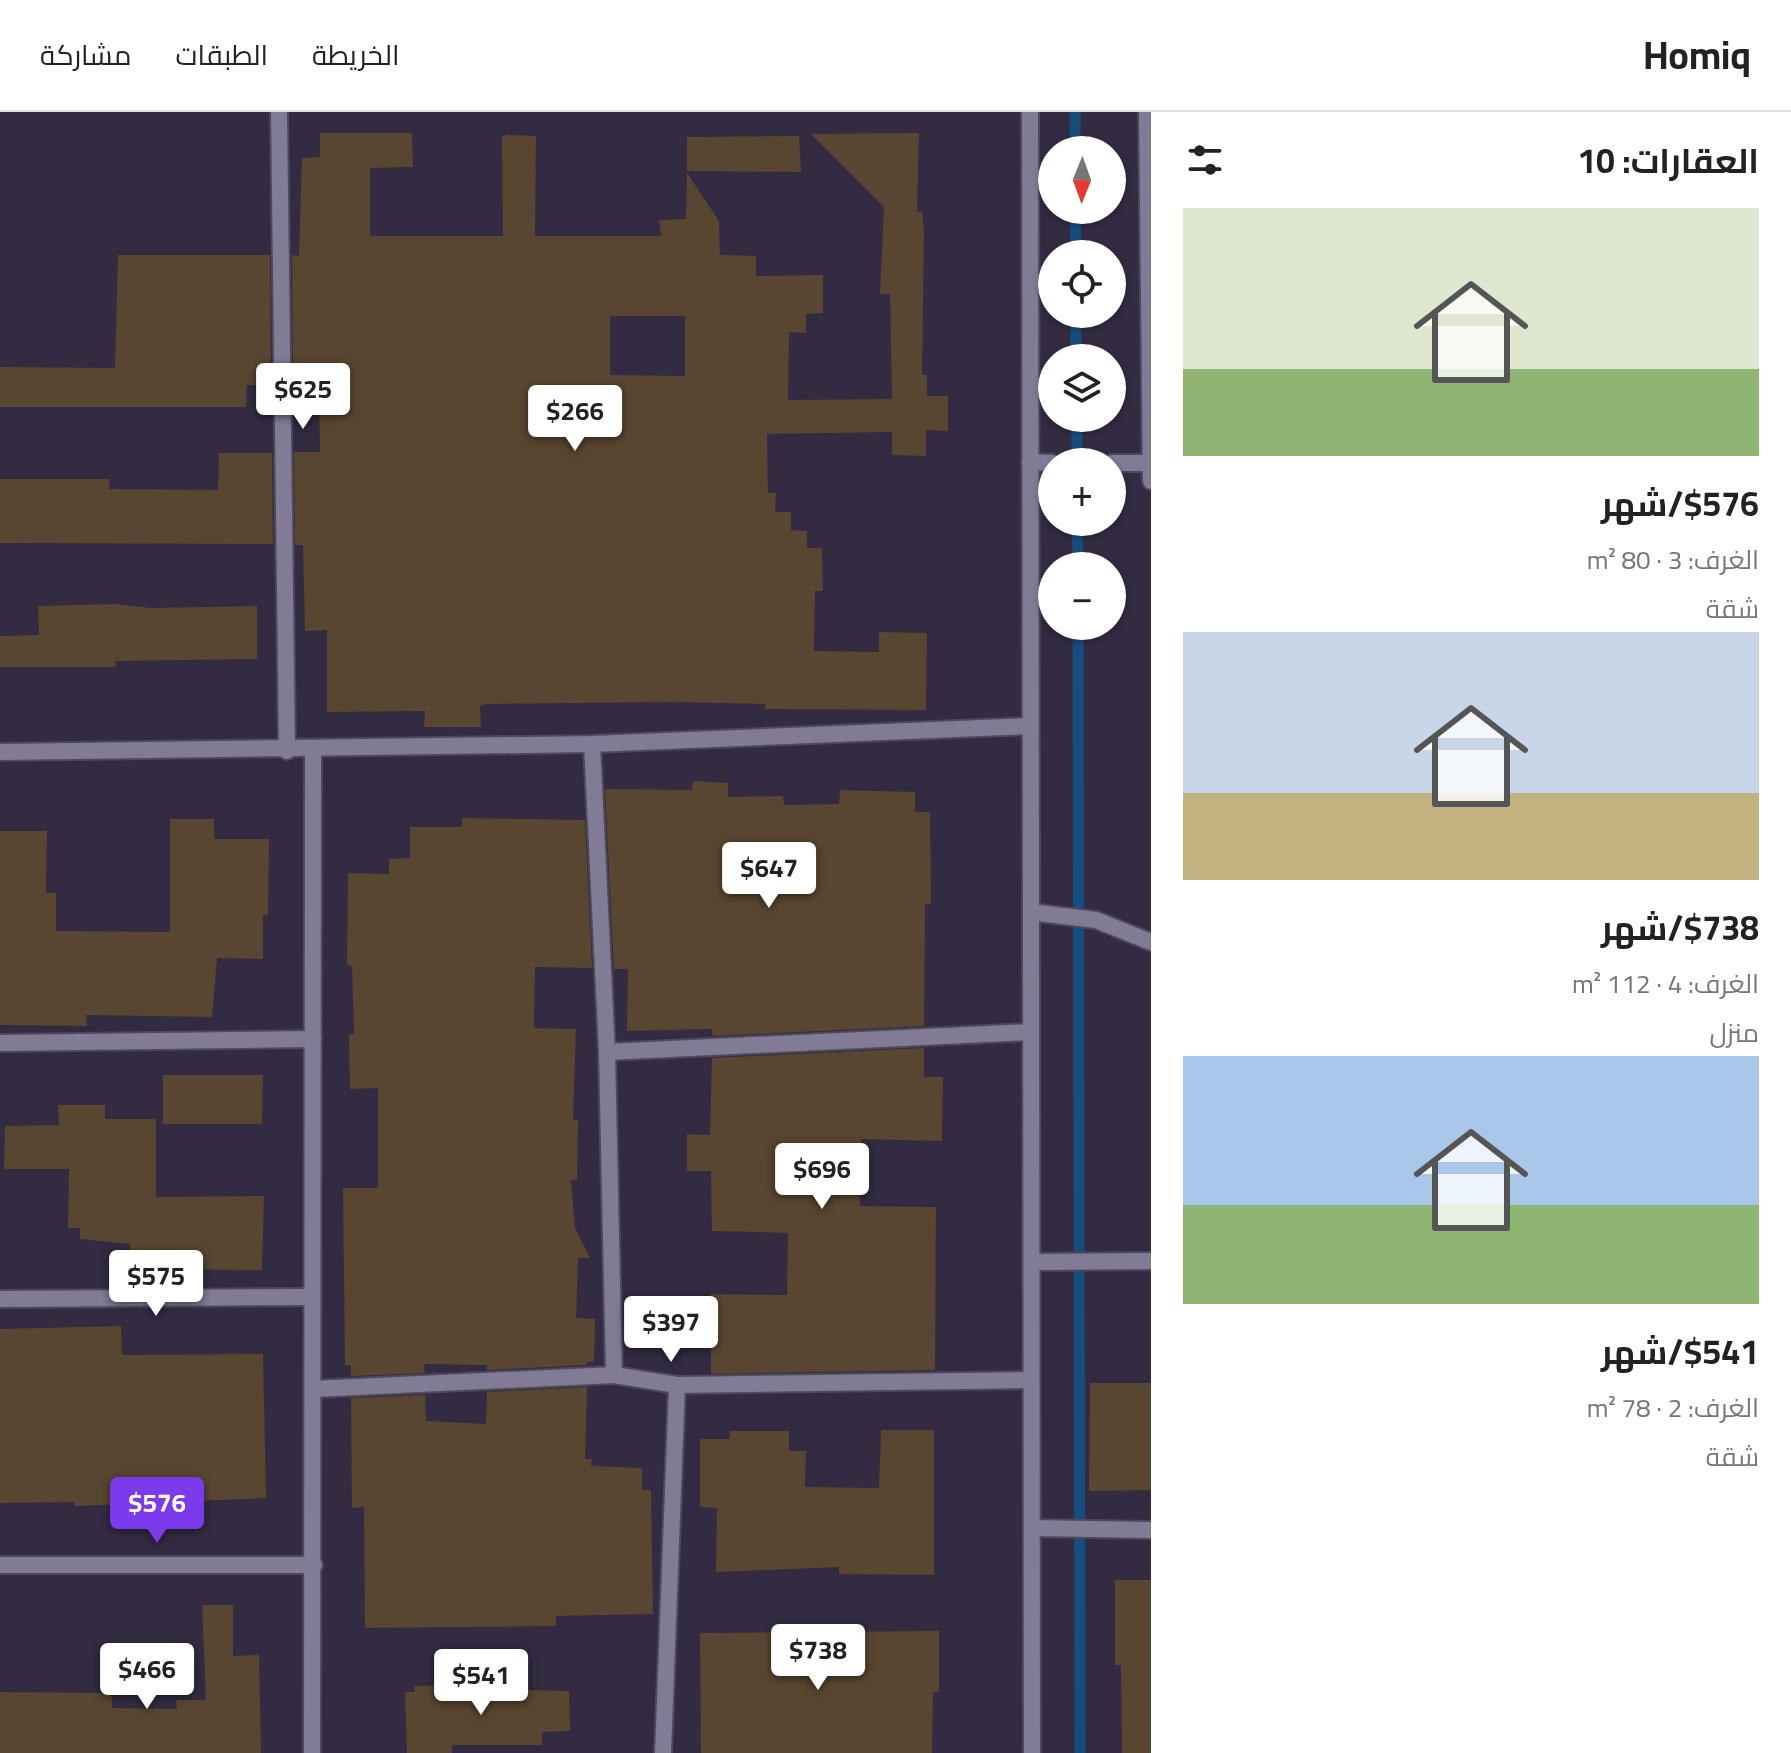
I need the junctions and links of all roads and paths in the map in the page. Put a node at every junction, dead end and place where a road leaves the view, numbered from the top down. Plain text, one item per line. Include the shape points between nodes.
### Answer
1 (279, 112) edge
2 (1030, 112) edge
3 (1147, 112) edge
4 (1030, 462) junction
5 (1038, 462) edge
6 (1126, 463) edge
7 (1151, 463) edge
8 (1151, 481) edge
9 (1030, 726) junction
10 (592, 744) junction
11 (313, 750) junction
12 (287, 751) junction
13 (0, 752) edge
14 (1031, 912) junction
15 (1151, 942) edge
16 (1031, 1032) junction
17 (313, 1039) junction
18 (0, 1043) edge
19 (607, 1052) junction
20 (1151, 1261) edge
21 (1032, 1262) junction
22 (311, 1297) junction
23 (0, 1299) edge
24 (614, 1375) junction
25 (1031, 1380) junction
26 (677, 1385) junction
27 (313, 1389) junction
28 (1032, 1528) junction
29 (1151, 1530) edge
30 (0, 1565) edge
31 (314, 1565) junction
32 (312, 1753) edge
33 (663, 1753) edge
34 (1032, 1753) edge

1 - 12 street
2 - 4 street
3 - 7 street
4 - 5 street
4 - 9 street
6 - 7 street
7 - 8 street
9 - 10 street
9 - 14 street
10 - 11 street
10 - 19 street
11 - 12 street
11 - 17 street
12 - 13 street
14 - 15 street via 1096,920
14 - 16 street
16 - 19 street
16 - 21 street
17 - 18 street
17 - 22 street
19 - 24 street
20 - 21 street
21 - 25 street
22 - 23 street
22 - 27 street
24 - 26 street
24 - 27 street
25 - 26 street
25 - 28 street
26 - 33 street
27 - 31 street
28 - 29 street
28 - 34 street
30 - 31 street
31 - 32 street

